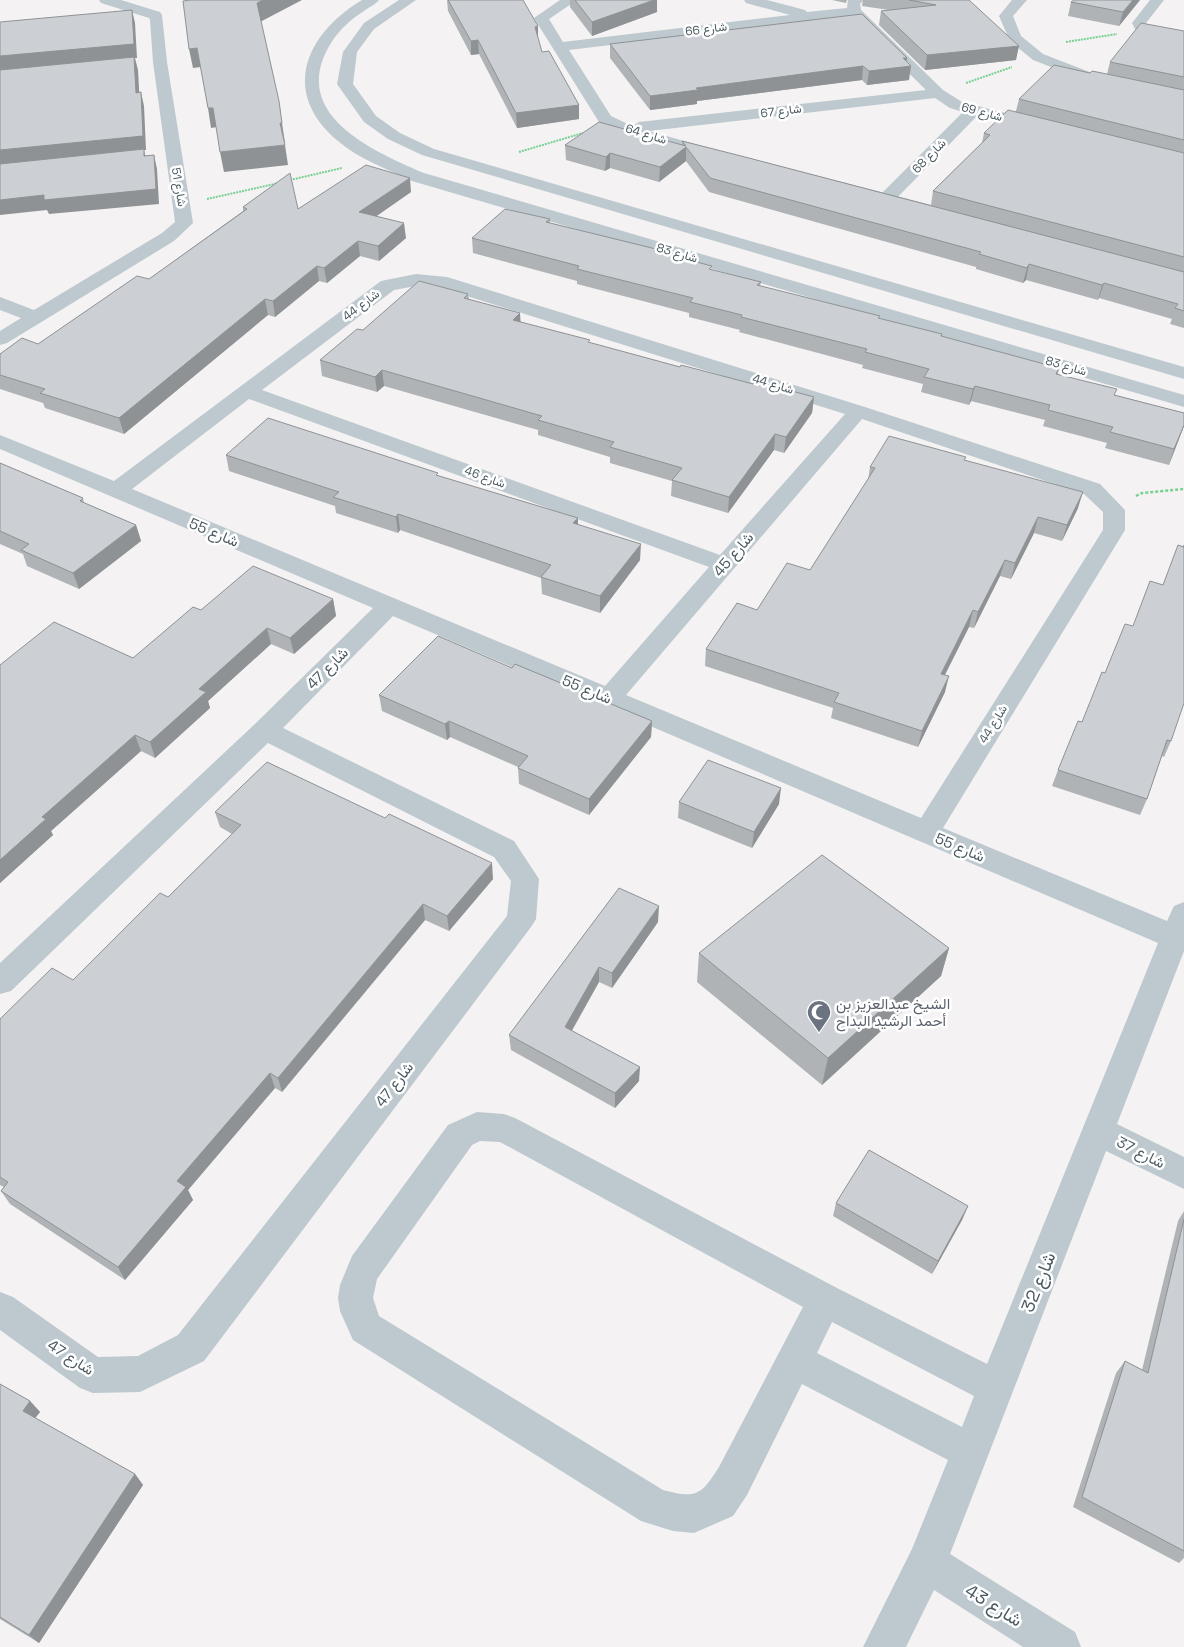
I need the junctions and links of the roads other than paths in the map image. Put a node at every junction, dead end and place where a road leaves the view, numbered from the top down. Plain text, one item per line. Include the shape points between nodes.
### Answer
1 (106, 0) edge
2 (372, 0) edge
3 (409, 0) edge
4 (570, 0) edge
5 (751, 0) edge
6 (1020, 0) edge
7 (1157, 0) edge
8 (856, 6) edge
9 (812, 16) junction
10 (1184, 40) edge
11 (558, 47) junction
12 (160, 62) junction
13 (141, 64) dead end
14 (1111, 82) edge
15 (938, 92) junction
16 (974, 110) junction
17 (619, 126) junction
18 (1050, 129) edge
19 (173, 154) junction
20 (154, 156) edge
21 (721, 156) edge
22 (865, 196) edge
23 (884, 202) junction
24 (903, 206) edge
25 (0, 303) edge
26 (35, 317) junction
27 (0, 339) edge
28 (1184, 373) edge
29 (246, 391) junction
30 (1184, 401) edge
31 (858, 410) junction
32 (0, 441) edge
33 (116, 490) junction
34 (723, 564) junction
35 (389, 606) junction
36 (609, 698) junction
37 (266, 730) junction
38 (926, 832) junction
39 (1179, 925) edge
40 (0, 982) edge
41 (1098, 1130) junction
42 (1184, 1174) edge
43 (825, 1300) junction
44 (0, 1308) edge
45 (794, 1360) junction
46 (996, 1388) junction
47 (971, 1452) junction
48 (927, 1562) junction
49 (884, 1647) edge
50 (1060, 1647) edge

1 - 12 street, شارع 51 via 155,15
2 - 30 street, شارع 83 via 332,30 320,47 312,71 315,102 336,131 372,157 418,177
3 - 28 street, شارع 83 via 369,26 350,52 345,84 370,119 394,136 428,152
4 - 11 street, شارع 64 via 541,18
5 - 9 street
6 - 14 street via 1006,16 1015,38 1032,53 1084,76
7 - 10 street via 1138,23 1142,30
8 - 9 street, شارع 66
8 - 15 street, شارع 69
9 - 11 street, شارع 66
11 - 17 street, شارع 64 via 605,119
12 - 13 street
12 - 19 street, شارع 51
15 - 16 street, شارع 69 via 956,105
15 - 17 street, شارع 67
16 - 18 street, شارع 69
16 - 23 street, شارع 68
17 - 21 street, شارع 64
19 - 20 street
19 - 26 street, شارع 51 via 184,223 176,232
22 - 23 street
23 - 24 street
25 - 26 street
26 - 27 street, شارع 51
29 - 31 street, شارع 44 via 388,284 416,280 440,281
29 - 33 street, شارع 44
29 - 34 street, شارع 46
31 - 34 street, شارع 45
31 - 38 street, شارع 44 via 1092,489 1114,510 1114,530
32 - 33 street, شارع 55
33 - 35 street, شارع 55
34 - 36 street, شارع 45
35 - 36 street, شارع 55
35 - 37 street, شارع 47
36 - 38 street, شارع 55
37 - 40 street, شارع 47
37 - 44 street, شارع 47 via 504,849 525,879 521,920 191,1348 140,1374 93,1375
38 - 39 street, شارع 55
39 - 41 street, شارع 32
41 - 42 street, شارع 37
41 - 46 street, شارع 32
43 - 45 street
43 - 45 street via 504,1128 477,1126 460,1135 448,1150 364,1268 356,1286 355,1309 366,1328 655,1508 673,1512 694,1514 719,1502 733,1481
43 - 46 street
45 - 47 street
46 - 47 street, شارع 32
47 - 48 street, شارع 32
48 - 49 street, شارع 32
48 - 50 street, شارع 43

